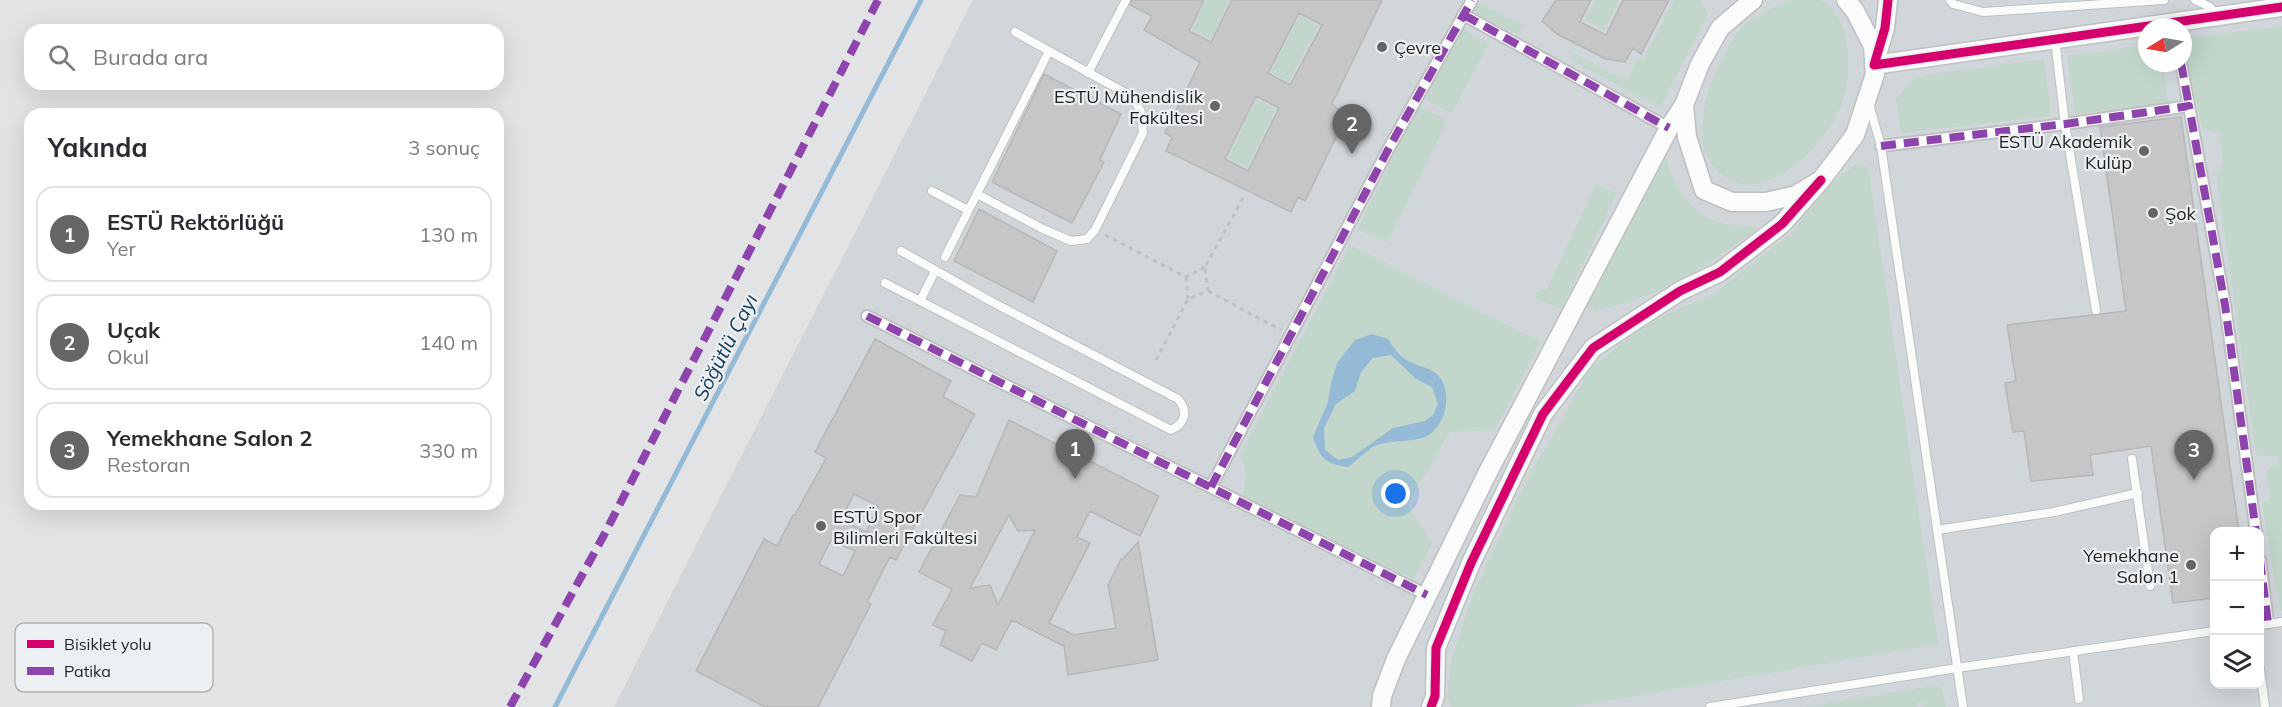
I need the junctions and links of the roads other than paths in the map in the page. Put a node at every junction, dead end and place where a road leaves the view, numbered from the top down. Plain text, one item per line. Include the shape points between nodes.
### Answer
1 (1126, 0) edge
2 (1472, 0) edge
3 (1735, 0) edge
4 (1753, 0) edge
5 (1846, 0) edge
6 (1888, 0) edge
7 (1950, 0) edge
8 (2164, 0) edge
9 (2195, 0) edge
10 (2282, 7) edge
11 (1464, 15) junction
12 (2217, 16) junction
13 (2192, 21) edge
14 (1720, 28) junction
15 (2138, 30) edge
16 (1015, 32) dead end
17 (2055, 40) junction
18 (1049, 51) junction
19 (1874, 65) junction
20 (2183, 72) edge
21 (1088, 73) junction
22 (1867, 99) junction
23 (1684, 105) junction
24 (2189, 106) junction
25 (2065, 124) junction
26 (1669, 128) junction
27 (1881, 146) junction
28 (1821, 180) junction
29 (932, 192) dead end
30 (977, 194) junction
31 (968, 210) junction
32 (901, 251) dead end
33 (945, 257) dead end
34 (935, 271) junction
35 (885, 282) dead end
36 (920, 301) junction
37 (2096, 310) dead end
38 (867, 316) dead end
39 (2132, 459) dead end
40 (1211, 488) junction
41 (2138, 493) junction
42 (2255, 527) edge
43 (1937, 530) junction
44 (2150, 586) dead end
45 (1427, 595) junction
46 (2282, 622) edge
47 (2264, 624) edge
48 (2210, 632) edge
49 (2073, 651) junction
50 (1957, 668) junction
51 (2262, 689) edge
52 (2079, 699) dead end
53 (1381, 707) edge
54 (1431, 707) edge
55 (1710, 707) edge
56 (1963, 707) edge
57 (2265, 707) edge

1 - 21 lane
2 - 11 street
3 - 14 street
4 - 14 street
5 - 19 street via 1856,11 1873,46
6 - 19 street
7 - 8 lane via 1983,12
9 - 12 lane via 2210,7
10 - 12 street
11 - 26 street
11 - 40 street via 1390,146
12 - 13 street
14 - 23 street
15 - 17 street
16 - 18 lane
17 - 19 street
17 - 25 lane
18 - 21 lane
18 - 30 lane
19 - 22 street
20 - 24 street
21 - 30 lane via 1132,97 1141,112 1143,133 1087,239 1071,241 1043,230
22 - 27 lane
22 - 28 street via 1855,135
23 - 26 street
23 - 28 street via 1687,137 1704,190 1732,202 1766,202 1796,195
24 - 25 street
24 - 42 street via 2225,305
25 - 27 street
25 - 37 lane
26 - 45 street
27 - 43 lane
28 - 54 street via 1782,224 1720,272 1680,291 1593,348 1543,414 1471,563 1436,648 1435,696
29 - 31 lane
30 - 31 lane
31 - 33 lane
32 - 34 lane
34 - 36 lane
34 - 36 lane via 1178,399 1184,407 1184,419 1171,430
35 - 36 lane
38 - 40 street
39 - 41 lane
40 - 45 street
41 - 43 lane via 2054,512
41 - 44 lane
43 - 50 lane
45 - 53 street via 1396,659
46 - 47 lane
48 - 49 lane
49 - 50 lane
49 - 52 lane
50 - 55 lane
50 - 56 lane
51 - 57 lane

